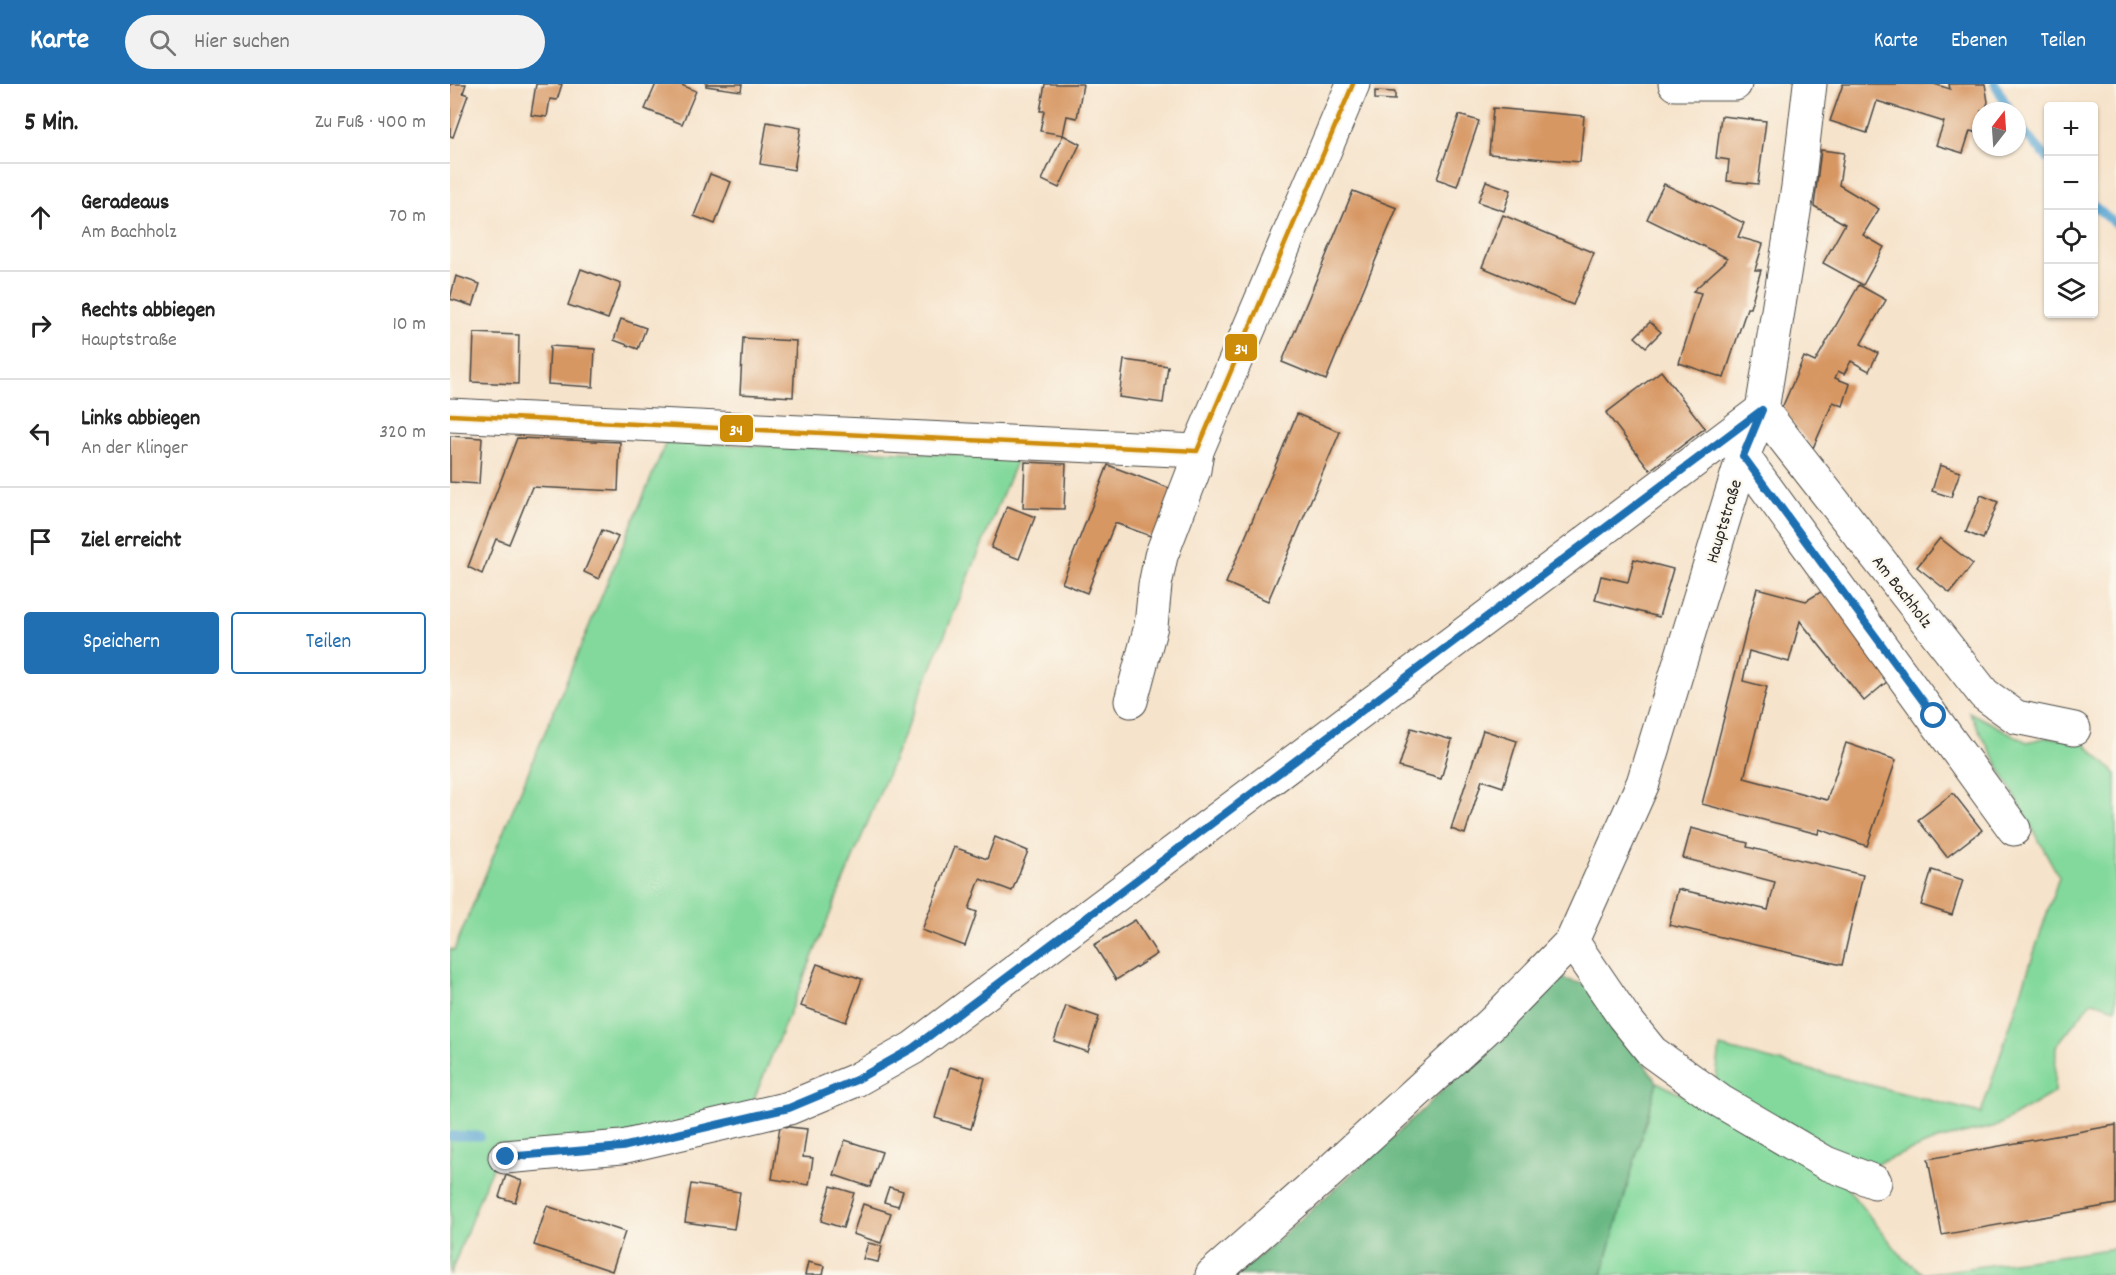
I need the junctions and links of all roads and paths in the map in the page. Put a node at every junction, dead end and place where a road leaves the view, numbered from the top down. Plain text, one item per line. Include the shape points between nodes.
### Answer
1 (1353, 84) edge
2 (1675, 84) edge
3 (1735, 84) edge
4 (1810, 84) edge
5 (1762, 410) junction
6 (450, 415) edge
7 (1197, 451) junction
8 (1743, 456) junction
9 (1131, 701) dead end
10 (2074, 729) dead end
11 (2014, 829) dead end
12 (1572, 941) junction
13 (506, 1157) dead end
14 (1875, 1182) dead end
15 (1212, 1275) edge

1 - 7 street
2 - 3 street
4 - 5 street, Hauptstraße via 1798,187
5 - 8 street, Hauptstraße
5 - 10 street, Am Bachholz via 1984,693 2016,717
5 - 13 street via 913,1048 856,1080 789,1108 622,1147
6 - 7 street
7 - 9 street via 1194,470 1161,556 1151,626
8 - 11 street
8 - 12 street, Hauptstraße via 1643,783
12 - 14 street via 1652,1052 1720,1101 1826,1163
12 - 15 street via 1491,1024

